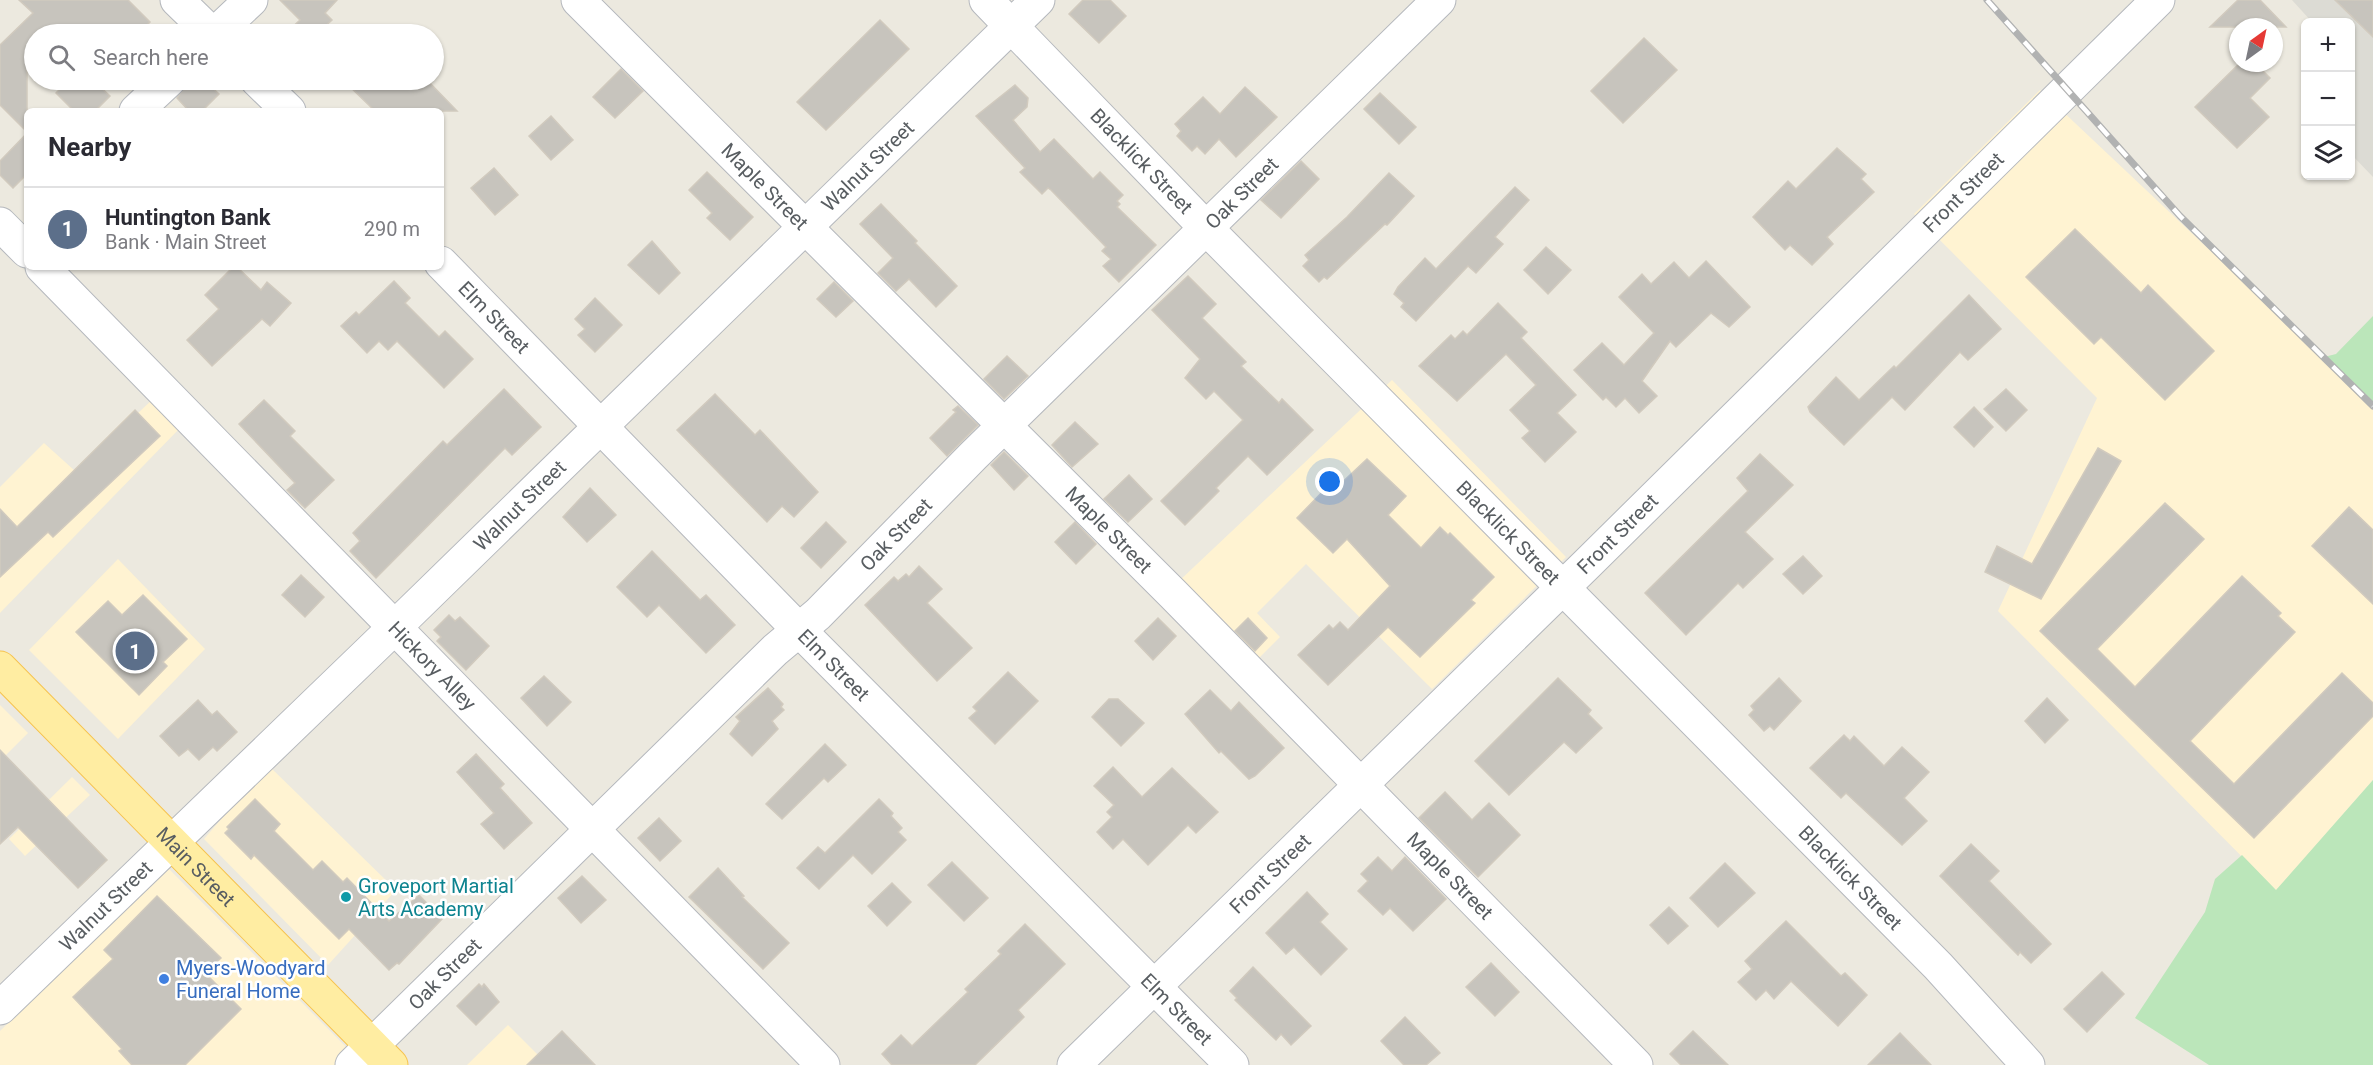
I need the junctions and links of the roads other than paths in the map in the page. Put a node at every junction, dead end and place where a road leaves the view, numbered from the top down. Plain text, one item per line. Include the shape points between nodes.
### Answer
1 (177, 0) edge
2 (251, 0) edge
3 (578, 0) edge
4 (986, 0) edge
5 (1038, 0) edge
6 (1439, 0) edge
7 (2158, 0) edge
8 (202, 24) edge
9 (224, 24) edge
10 (1011, 25) junction
11 (158, 90) edge
12 (267, 90) edge
13 (139, 108) edge
14 (286, 108) edge
15 (806, 226) junction
16 (1207, 229) junction
17 (444, 265) edge
18 (45, 270) edge
19 (1005, 425) junction
20 (600, 428) junction
21 (1562, 589) junction
22 (395, 627) junction
23 (799, 630) junction
24 (0, 668) edge
25 (1360, 786) junction
26 (592, 829) junction
27 (171, 841) junction
28 (1155, 987) junction
29 (0, 1008) edge
30 (371, 1058) edge
31 (823, 1065) edge
32 (1074, 1065) edge
33 (1232, 1065) edge
34 (1636, 1065) edge
35 (2028, 1065) edge

1 - 8 street
2 - 9 street
3 - 15 street, Maple Street
4 - 10 street, Blacklick Street
5 - 10 street, Walnut Street
6 - 16 street, Oak Street
7 - 21 street, Front Street
10 - 15 street, Walnut Street
10 - 16 street, Blacklick Street
11 - 13 street
12 - 14 street
15 - 19 street, Maple Street
15 - 20 street, Walnut Street
16 - 19 street, Oak Street
16 - 21 street, Blacklick Street
17 - 20 street, Elm Street
18 - 22 street, Hickory Alley
19 - 23 street, Oak Street
19 - 25 street, Maple Street
20 - 22 street, Walnut Street
20 - 23 street, Elm Street
21 - 25 street, Front Street
21 - 35 street, Blacklick Street via 1938,966
22 - 26 street, Hickory Alley
22 - 27 street, Walnut Street
23 - 26 street, Oak Street
23 - 28 street, Elm Street
24 - 27 main road, Main Street
25 - 28 street, Front Street
25 - 34 street, Maple Street
26 - 30 street, Oak Street
26 - 31 street, Hickory Alley
27 - 29 street, Walnut Street
27 - 30 main road, Main Street
28 - 32 street, Front Street
28 - 33 street, Elm Street

